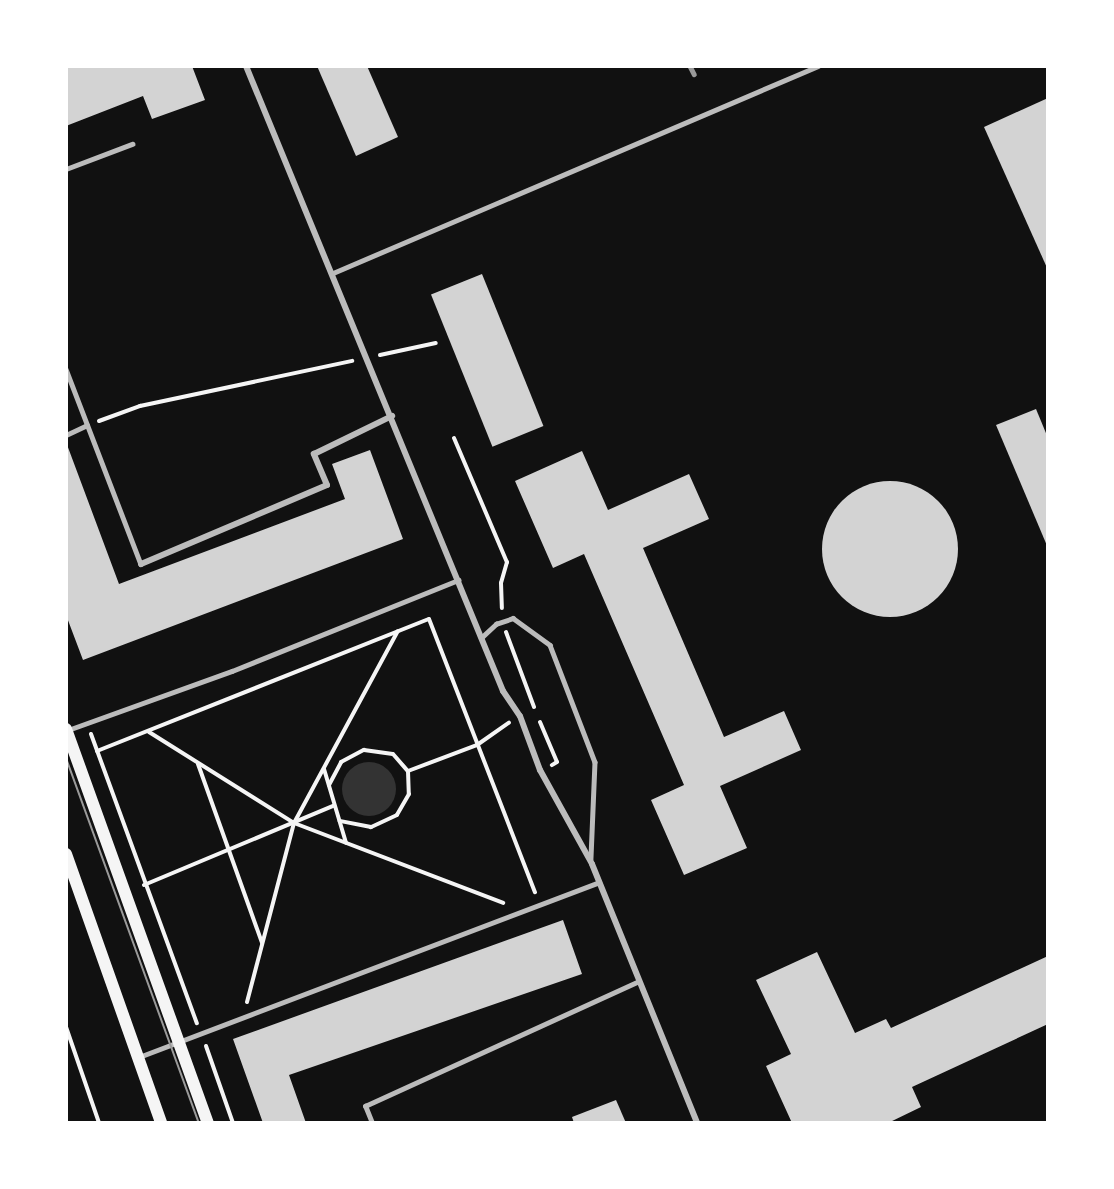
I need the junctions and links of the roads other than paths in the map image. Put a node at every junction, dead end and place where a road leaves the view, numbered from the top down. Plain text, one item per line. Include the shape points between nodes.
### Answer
1 (246, 66) edge
2 (818, 66) edge
3 (132, 144) dead end
4 (66, 169) edge
5 (333, 273) junction
6 (66, 369) edge
7 (392, 416) junction
8 (87, 425) junction
9 (66, 435) edge
10 (141, 564) joint
11 (460, 579) junction
12 (481, 639) junction
13 (66, 730) edge
14 (66, 854) edge
15 (592, 864) junction
16 (599, 882) junction
17 (637, 981) junction
18 (179, 1041) junction
19 (138, 1057) junction
20 (161, 1123) edge
21 (208, 1123) edge
22 (372, 1123) edge
23 (697, 1123) edge

1 - 5 street
2 - 5 lane
3 - 4 lane
5 - 7 street
6 - 8 lane
7 - 10 street via 314,454 327,485
7 - 11 street
8 - 9 lane
8 - 10 lane
11 - 12 street
11 - 13 lane via 232,671
12 - 15 street via 503,691 520,716 540,770
12 - 15 lane via 513,618 550,645 595,762
13 - 18 main road
14 - 19 main road
15 - 16 street
16 - 17 street
16 - 18 lane
17 - 22 lane via 365,1106
17 - 23 street
18 - 19 lane
18 - 21 main road
19 - 20 main road

